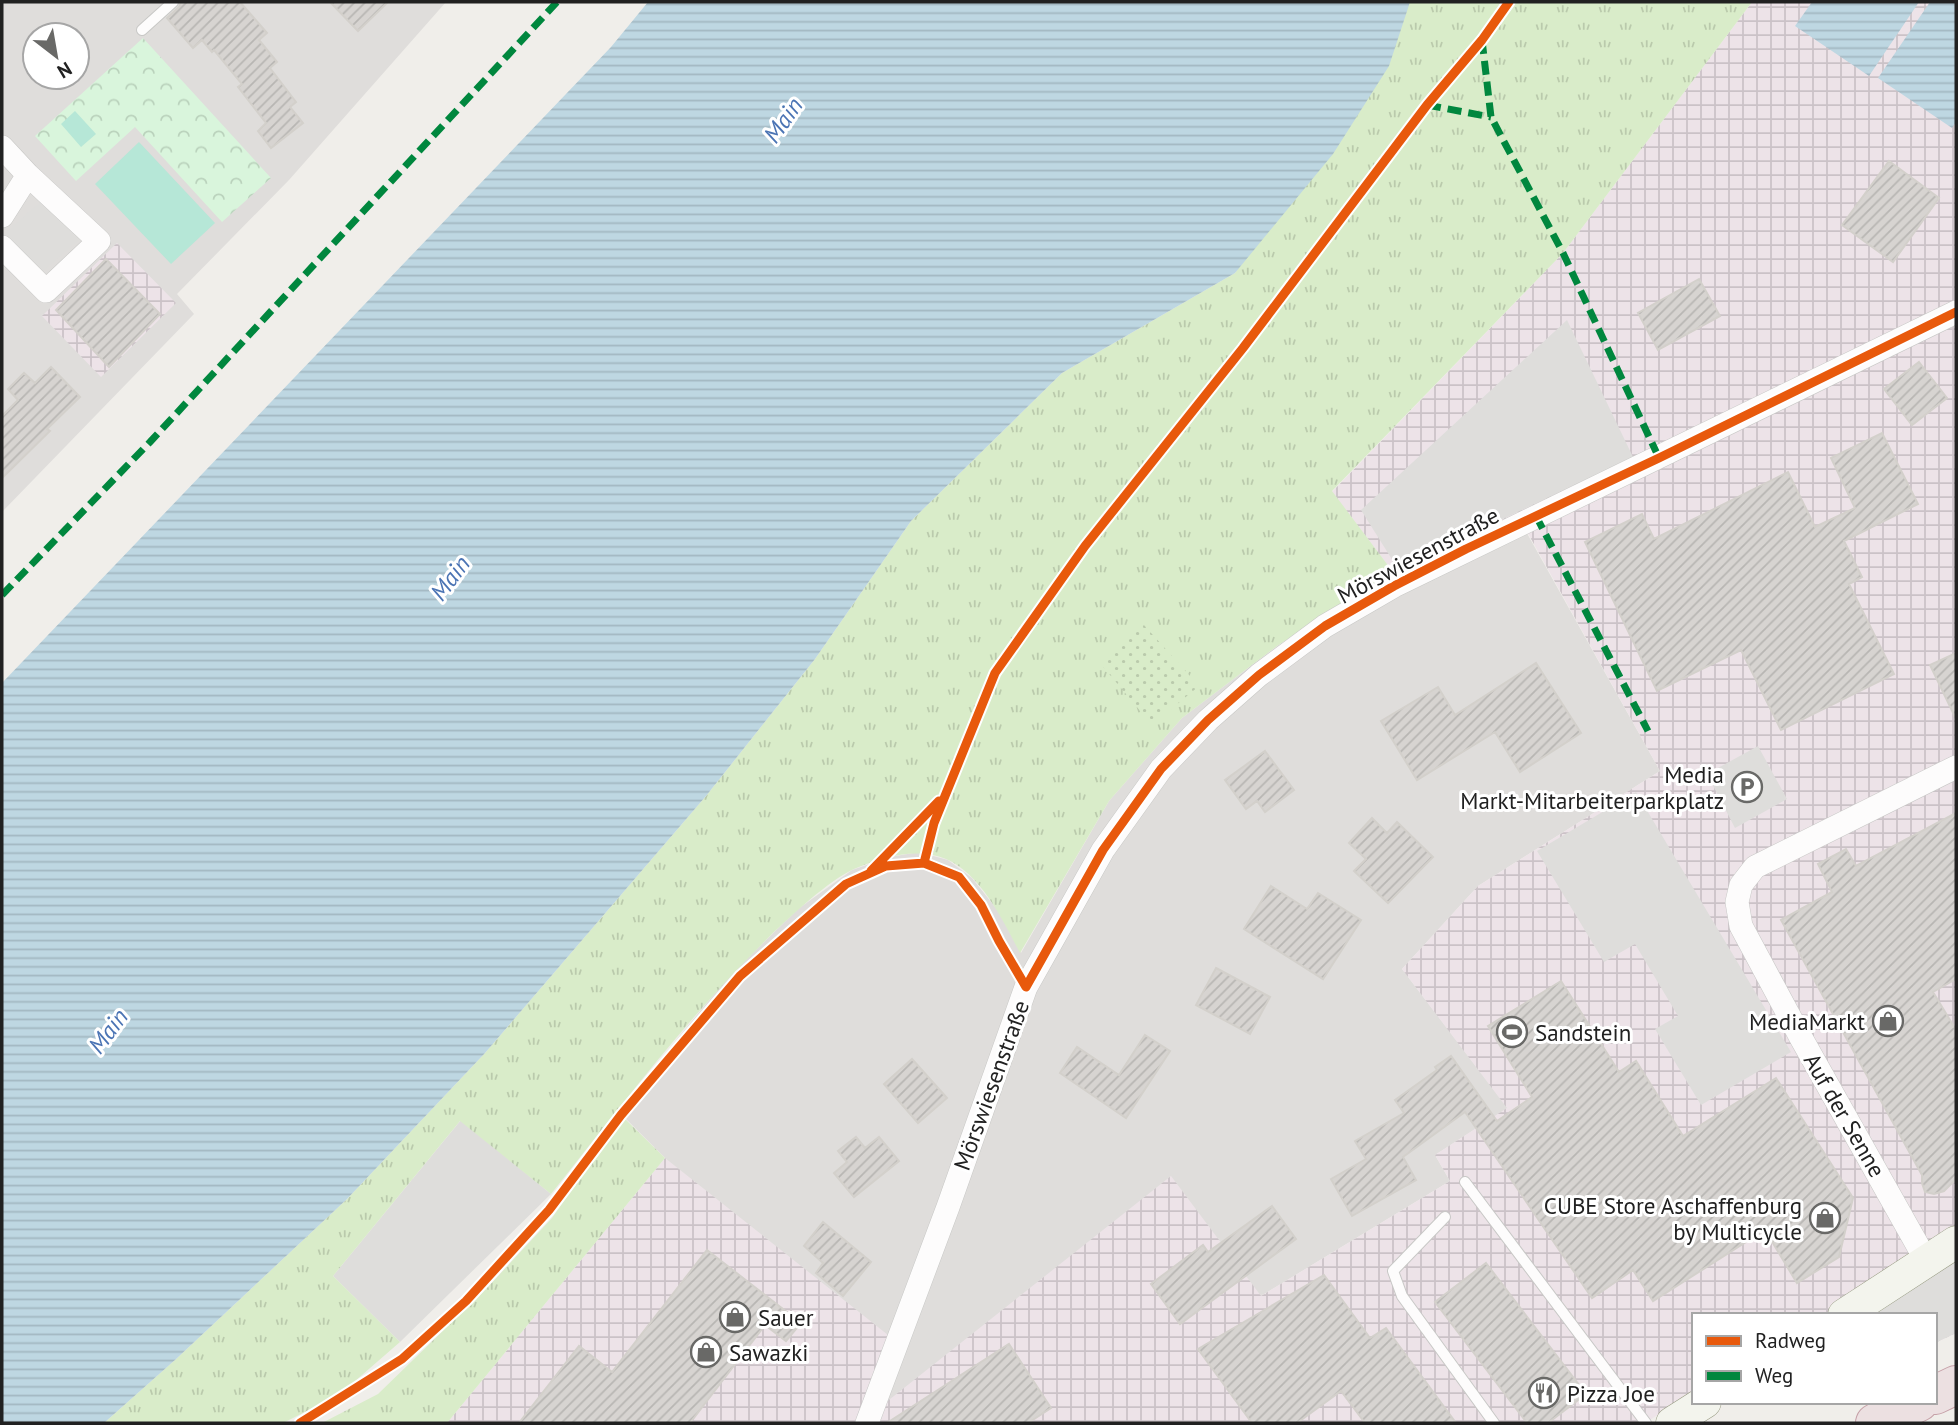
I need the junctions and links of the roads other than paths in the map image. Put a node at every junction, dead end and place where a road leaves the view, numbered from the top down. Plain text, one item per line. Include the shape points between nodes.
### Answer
1 (173, 2) edge
2 (142, 30) dead end
3 (2, 148) edge
4 (28, 175) junction
5 (2, 216) edge
6 (2, 247) edge
7 (1956, 312) edge
8 (1956, 767) edge
9 (1465, 1182) dead end
10 (1445, 1217) dead end
11 (1956, 1242) edge
12 (1927, 1262) junction
13 (1847, 1313) edge
14 (1956, 1385) edge
15 (1937, 1394) edge
16 (1702, 1404) edge
17 (1915, 1404) edge
18 (867, 1423) edge
19 (1494, 1423) edge
20 (1646, 1423) edge
21 (1672, 1423) edge
22 (1875, 1423) edge

1 - 2 lane
3 - 4 street
4 - 5 street
4 - 6 street via 99,241 46,291
7 - 18 street, Mörswiesenstraße via 1394,586 1325,626 1208,720 1161,769 1103,850 1026,987
8 - 12 street, Auf der Senne via 1755,867 1741,885 1737,902 1741,926
9 - 20 lane
10 - 19 lane via 1393,1271 1402,1296
11 - 12 street
12 - 13 street
14 - 15 highway
16 - 21 street
17 - 22 highway

